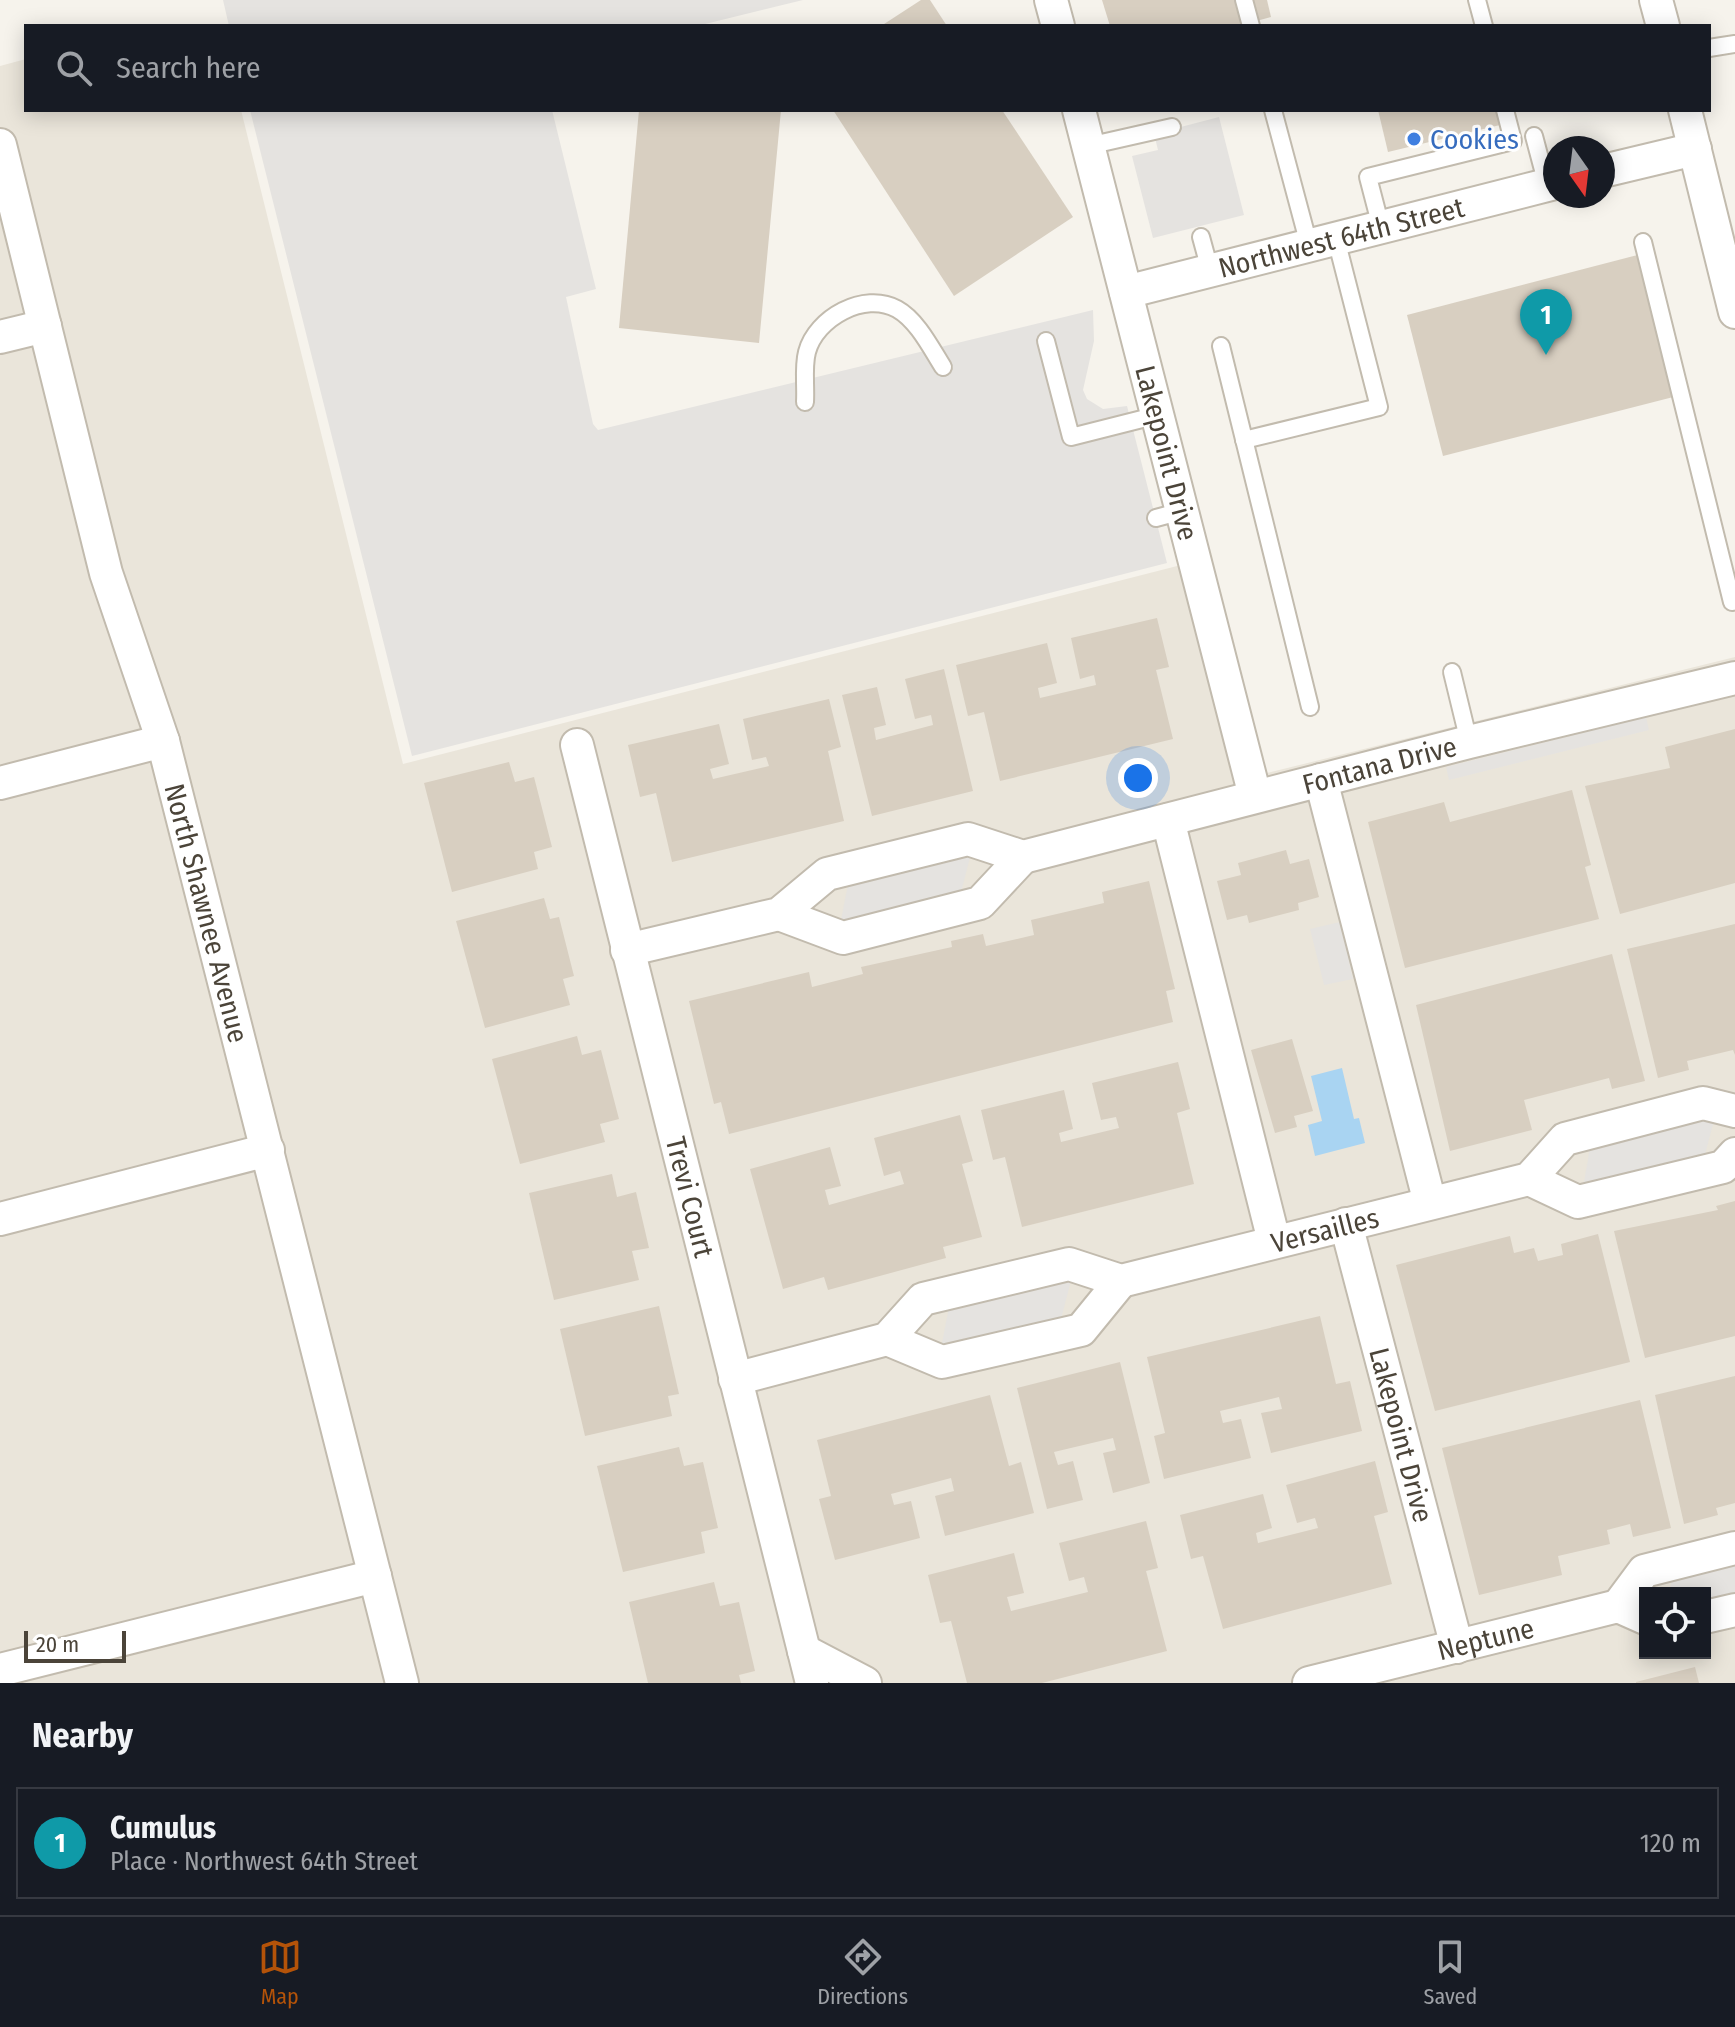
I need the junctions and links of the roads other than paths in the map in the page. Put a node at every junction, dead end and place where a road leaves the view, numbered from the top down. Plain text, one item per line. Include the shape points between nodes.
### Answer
1 (1051, 0) edge
2 (1244, 0) edge
3 (1477, 0) edge
4 (1656, 0) edge
5 (1057, 24) edge
6 (1250, 24) edge
7 (1483, 24) edge
8 (1662, 24) edge
9 (1735, 44) edge
10 (1711, 48) edge
11 (1080, 112) edge
12 (1274, 112) edge
13 (1506, 112) edge
14 (1686, 112) edge
15 (1172, 127) dead end
16 (1534, 136) dead end
17 (0, 145) edge
18 (1088, 146) junction
19 (1695, 149) junction
20 (1543, 161) edge
21 (1615, 168) edge
22 (1543, 186) edge
23 (1381, 227) junction
24 (1201, 237) dead end
25 (1323, 242) junction
26 (1643, 242) dead end
27 (1210, 270) junction
28 (1126, 292) junction
29 (1735, 312) edge
30 (45, 326) junction
31 (0, 337) edge
32 (1046, 341) dead end
33 (1221, 346) dead end
34 (943, 367) dead end
35 (805, 402) dead end
36 (1158, 415) junction
37 (1244, 440) junction
38 (1732, 602) dead end
39 (1452, 672) dead end
40 (1735, 678) edge
41 (1310, 707) dead end
42 (163, 741) junction
43 (1469, 742) junction
44 (577, 745) dead end
45 (1321, 780) junction
46 (0, 783) edge
47 (1255, 796) junction
48 (1168, 820) junction
49 (1023, 857) junction
50 (779, 914) junction
51 (627, 950) junction
52 (1735, 1111) edge
53 (268, 1150) junction
54 (1735, 1154) edge
55 (1529, 1179) junction
56 (1430, 1203) junction
57 (0, 1219) edge
58 (1346, 1224) junction
59 (1274, 1241) junction
60 (1121, 1281) junction
61 (887, 1339) junction
62 (735, 1379) junction
63 (1735, 1548) edge
64 (375, 1576) junction
65 (1735, 1610) edge
66 (1631, 1612) edge
67 (1711, 1616) edge
68 (1457, 1647) junction
69 (804, 1651) junction
70 (0, 1670) edge
71 (402, 1683) edge
72 (812, 1683) edge
73 (865, 1683) edge
74 (1309, 1683) edge

1 - 5 street
2 - 6 lane
3 - 7 lane
4 - 8 street
9 - 10 lane
11 - 18 street, Lakepoint Drive
12 - 25 lane
13 - 23 lane via 1513,141 1368,177
14 - 19 street
15 - 18 lane
16 - 20 lane
17 - 30 street, North Shawnee Avenue
18 - 28 street, Lakepoint Drive
19 - 21 street
19 - 29 street
22 - 23 street, Northwest 64th Street
23 - 25 street, Northwest 64th Street
24 - 27 lane
25 - 27 street, Northwest 64th Street
25 - 37 lane via 1379,407
26 - 38 lane
27 - 28 street, Northwest 64th Street
28 - 36 street, Lakepoint Drive
30 - 31 street
30 - 42 street, North Shawnee Avenue via 106,573
32 - 36 lane via 1071,437
33 - 37 lane
34 - 35 lane via 923,335 896,308 858,304 826,319 807,351
36 - 47 street, Lakepoint Drive via 1169,514
37 - 41 lane
39 - 43 lane
40 - 43 street, Fontana Drive
42 - 46 street
42 - 53 street, North Shawnee Avenue
43 - 45 street, Fontana Drive
44 - 51 street, Trevi Court
45 - 47 street, Fontana Drive
45 - 56 street
47 - 48 street, Fontana Drive
48 - 49 street, Fontana Drive
48 - 59 street
49 - 50 street via 968,839 827,874
49 - 50 street via 980,903 843,938
50 - 51 street
51 - 62 street, Trevi Court
52 - 55 street via 1703,1103 1565,1139
53 - 57 street
53 - 64 street, North Shawnee Avenue
54 - 55 street via 1723,1167 1578,1202
55 - 56 street, Versailles
56 - 58 street, Versailles
58 - 59 street, Versailles
58 - 68 street, Lakepoint Drive
59 - 60 street, Versailles
60 - 61 street via 1069,1264 923,1299
60 - 61 street via 1081,1330 942,1362
61 - 62 street
62 - 69 street, Trevi Court
63 - 66 street, Neptune via 1644,1571
64 - 70 street
64 - 71 street, North Shawnee Avenue
65 - 67 street
66 - 68 street, Neptune
68 - 74 street, Neptune
69 - 72 street, Trevi Court
69 - 73 street

